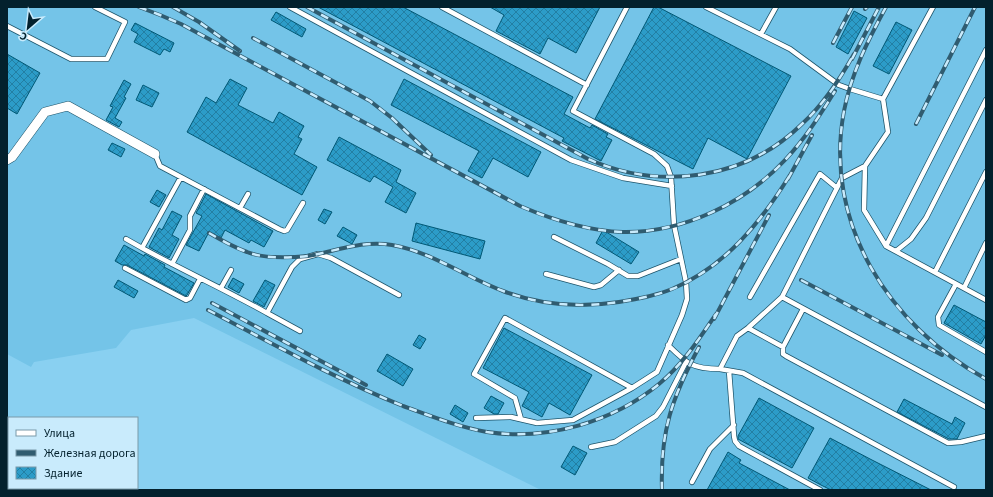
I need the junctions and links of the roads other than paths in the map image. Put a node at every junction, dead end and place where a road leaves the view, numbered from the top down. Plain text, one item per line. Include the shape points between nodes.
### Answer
1 (94, 7) edge
2 (290, 7) edge
3 (442, 7) edge
4 (627, 7) edge
5 (706, 7) edge
6 (776, 7) edge
7 (933, 7) edge
8 (7, 26) edge
9 (761, 34) junction
10 (986, 50) edge
11 (587, 85) junction
12 (883, 99) junction
13 (986, 100) edge
14 (155, 154) joint
15 (7, 160) edge
16 (865, 166) junction
17 (986, 172) edge
18 (181, 176) junction
19 (672, 186) junction
20 (837, 188) junction
21 (204, 189) junction
22 (248, 194) dead end
23 (303, 203) dead end
24 (240, 208) junction
25 (554, 237) dead end
26 (126, 239) dead end
27 (986, 243) edge
28 (886, 246) junction
29 (142, 248) junction
30 (896, 251) junction
31 (681, 258) junction
32 (172, 264) junction
33 (125, 268) dead end
34 (230, 270) dead end
35 (619, 270) junction
36 (935, 272) junction
37 (546, 274) dead end
38 (200, 279) junction
39 (956, 284) junction
40 (221, 288) junction
41 (964, 288) junction
42 (399, 294) dead end
43 (750, 297) dead end
44 (782, 297) junction
45 (986, 300) edge
46 (804, 309) junction
47 (267, 313) junction
48 (748, 328) junction
49 (300, 331) dead end
50 (668, 345) junction
51 (783, 347) junction
52 (986, 352) edge
53 (686, 362) junction
54 (720, 369) junction
55 (729, 370) junction
56 (632, 388) junction
57 (986, 407) edge
58 (476, 418) dead end
59 (521, 420) junction
60 (734, 425) junction
61 (986, 436) edge
62 (591, 447) dead end
63 (692, 482) dead end
64 (954, 487) dead end
65 (820, 490) edge

1 - 8 lane via 125,22 107,59 71,59
2 - 19 lane via 571,160 623,178
3 - 11 lane
4 - 11 lane
5 - 9 lane
6 - 9 lane
7 - 12 lane
9 - 12 lane via 790,49 836,83
10 - 28 lane
11 - 19 lane via 573,111 659,158 667,166
12 - 16 lane via 888,132
13 - 30 lane via 926,218 911,239
14 - 15 street via 68,106 45,112 12,157
14 - 18 lane via 160,166
16 - 20 lane via 842,178
16 - 28 lane via 864,210
17 - 36 lane
18 - 21 lane
18 - 29 lane
19 - 31 lane via 674,225
20 - 43 lane via 820,174
20 - 44 lane
21 - 24 lane
21 - 32 lane via 190,216 190,230
22 - 24 lane
23 - 24 lane via 290,227 284,231
25 - 35 lane
26 - 29 lane
27 - 41 lane
28 - 30 lane
29 - 32 lane
30 - 36 lane
31 - 35 lane via 638,276 628,276
31 - 50 lane via 687,299
32 - 38 lane
33 - 38 lane via 186,300 190,298
34 - 40 lane
35 - 37 lane via 601,285 594,287
36 - 39 lane
38 - 40 lane
39 - 41 lane
39 - 52 lane via 938,317 939,325
40 - 47 lane
41 - 45 lane
42 - 47 lane via 331,258 318,254 300,259 292,267
44 - 46 lane
44 - 48 lane
46 - 51 lane
46 - 57 lane
47 - 49 lane
48 - 51 lane
48 - 54 lane via 738,336
50 - 53 lane
50 - 56 lane via 657,372
51 - 61 lane via 782,354 948,443
53 - 54 lane via 704,369
53 - 62 lane via 656,416 615,442
54 - 55 lane
55 - 60 lane
55 - 64 lane via 743,373
56 - 59 lane via 573,420 537,423
56 - 59 lane via 505,318 474,374 515,398
58 - 59 lane via 511,417
60 - 63 lane via 710,449
60 - 65 lane via 735,441 739,446

